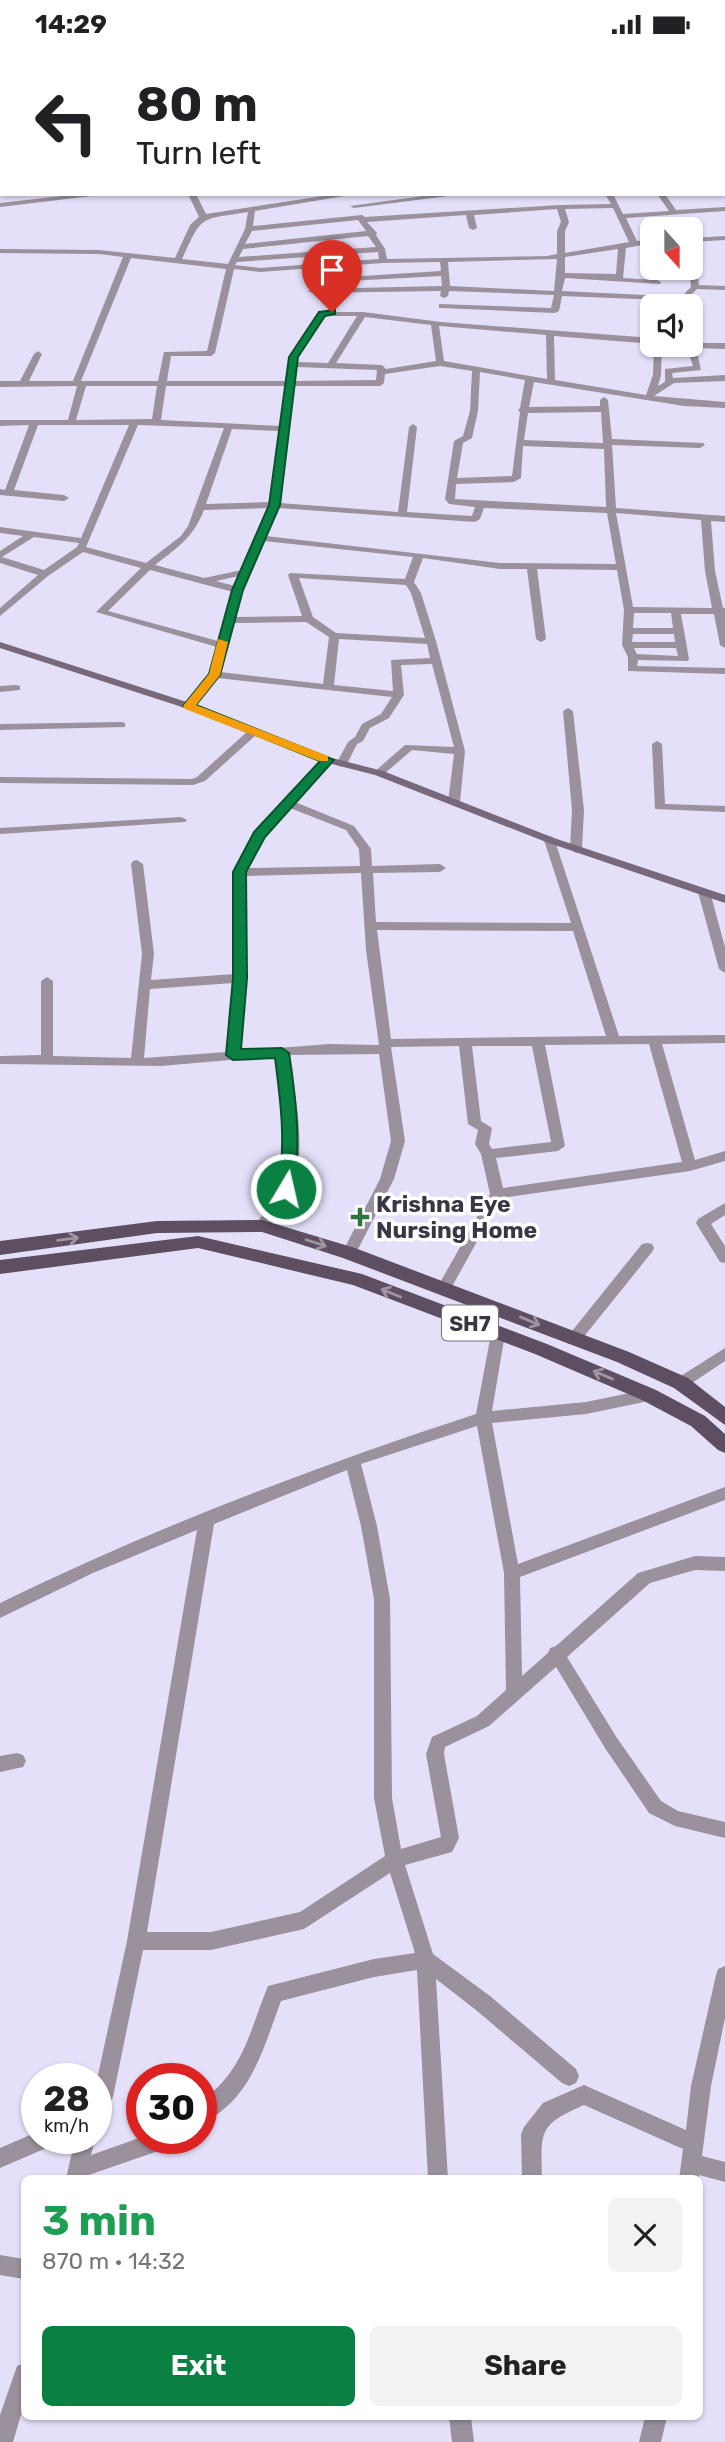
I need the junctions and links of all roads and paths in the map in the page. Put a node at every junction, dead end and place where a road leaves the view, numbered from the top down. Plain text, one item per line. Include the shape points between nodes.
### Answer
1 (85, 196) edge
2 (193, 196) edge
3 (339, 196) edge
4 (347, 196) edge
5 (451, 196) edge
6 (461, 196) edge
7 (562, 196) edge
8 (610, 196) edge
9 (663, 196) edge
10 (0, 205) edge
11 (355, 206) junction
12 (617, 206) junction
13 (563, 207) junction
14 (252, 209) junction
15 (725, 209) edge
16 (469, 212) junction
17 (675, 213) junction
18 (621, 216) junction
19 (203, 217) junction
20 (362, 218) junction
21 (473, 228) dead end
22 (250, 229) junction
23 (373, 233) junction
24 (725, 238) edge
25 (704, 239) edge
26 (633, 242) junction
27 (640, 242) edge
28 (622, 246) junction
29 (242, 247) junction
30 (381, 249) junction
31 (0, 251) edge
32 (128, 255) junction
33 (562, 257) junction
34 (444, 259) junction
35 (178, 260) junction
36 (383, 261) junction
37 (232, 264) junction
38 (446, 273) junction
39 (562, 275) junction
40 (620, 278) junction
41 (331, 280) dead end
42 (694, 280) edge
43 (657, 282) dead end
44 (695, 287) junction
45 (446, 288) junction
46 (725, 288) edge
47 (312, 291) dead end
48 (560, 292) junction
49 (688, 294) edge
50 (615, 295) junction
51 (640, 296) edge
52 (442, 306) junction
53 (363, 314) junction
54 (438, 324) junction
55 (550, 332) junction
56 (640, 340) edge
57 (703, 345) edge
58 (725, 346) edge
59 (38, 354) dead end
60 (656, 357) edge
61 (695, 357) edge
62 (440, 363) junction
63 (292, 364) junction
64 (331, 365) junction
65 (476, 368) junction
66 (384, 372) junction
67 (530, 377) junction
68 (725, 378) edge
69 (551, 380) junction
70 (290, 382) junction
71 (161, 383) junction
72 (0, 384) edge
73 (23, 384) junction
74 (79, 384) junction
75 (669, 384) junction
76 (603, 391) junction
77 (651, 395) junction
78 (725, 405) edge
79 (605, 409) junction
80 (522, 410) junction
81 (72, 420) junction
82 (156, 422) junction
83 (0, 423) edge
84 (134, 423) junction
85 (34, 424) junction
86 (229, 426) junction
87 (413, 427) dead end
88 (284, 429) junction
89 (519, 443) junction
90 (609, 444) junction
91 (700, 445) dead end
92 (452, 481) junction
93 (4, 492) edge
94 (64, 498) dead end
95 (275, 505) junction
96 (481, 505) junction
97 (202, 507) junction
98 (611, 510) junction
99 (402, 515) junction
100 (706, 518) junction
101 (725, 519) edge
102 (0, 530) edge
103 (31, 535) junction
104 (259, 538) junction
105 (82, 545) junction
106 (419, 555) junction
107 (0, 558) edge
108 (147, 567) junction
109 (532, 567) junction
110 (619, 567) junction
111 (246, 572) junction
112 (46, 573) junction
113 (200, 582) junction
114 (408, 582) junction
115 (238, 590) junction
116 (629, 610) junction
117 (676, 610) junction
118 (722, 611) edge
119 (0, 613) edge
120 (308, 619) junction
121 (228, 620) junction
122 (629, 631) junction
123 (676, 631) junction
124 (334, 636) junction
125 (541, 639) dead end
126 (431, 641) junction
127 (0, 645) edge
128 (221, 645) junction
129 (627, 645) junction
130 (680, 645) junction
131 (725, 645) edge
132 (633, 657) junction
133 (434, 661) junction
134 (725, 671) edge
135 (214, 675) junction
136 (328, 687) junction
137 (0, 688) edge
138 (16, 688) dead end
139 (399, 695) junction
140 (189, 706) junction
141 (568, 711) dead end
142 (121, 725) dead end
143 (0, 727) edge
144 (252, 733) junction
145 (657, 744) dead end
146 (460, 751) junction
147 (328, 760) junction
148 (342, 764) junction
149 (379, 773) junction
150 (0, 780) edge
151 (454, 802) junction
152 (287, 803) junction
153 (725, 809) edge
154 (180, 820) dead end
155 (0, 831) edge
156 (550, 840) junction
157 (576, 849) junction
158 (137, 864) dead end
159 (440, 868) dead end
160 (368, 869) junction
161 (240, 872) junction
162 (704, 892) junction
163 (725, 899) edge
164 (372, 926) junction
165 (578, 927) junction
166 (725, 969) edge
167 (240, 978) junction
168 (47, 981) dead end
169 (144, 985) junction
170 (654, 1039) junction
171 (725, 1039) edge
172 (538, 1041) junction
173 (614, 1041) junction
174 (465, 1044) junction
175 (385, 1047) junction
176 (282, 1053) junction
177 (233, 1055) junction
178 (47, 1059) junction
179 (0, 1060) edge
180 (137, 1062) junction
181 (488, 1154) junction
182 (725, 1156) edge
183 (691, 1166) junction
184 (497, 1194) junction
185 (725, 1208) edge
186 (262, 1226) junction
187 (0, 1248) edge
188 (647, 1248) dead end
189 (349, 1253) junction
190 (725, 1258) edge
191 (0, 1266) edge
192 (443, 1288) junction
193 (498, 1334) junction
194 (573, 1340) junction
195 (725, 1354) edge
196 (681, 1383) junction
197 (649, 1395) junction
198 (725, 1417) edge
199 (483, 1418) junction
200 (725, 1445) edge
201 (352, 1461) junction
202 (725, 1493) edge
203 (207, 1519) junction
204 (725, 1564) edge
205 (512, 1573) junction
206 (0, 1611) edge
207 (556, 1653) junction
208 (514, 1690) junction
209 (725, 1830) edge
210 (397, 1859) junction
211 (136, 1941) junction
212 (426, 1960) junction
213 (725, 1975) edge
214 (110, 2063) edge
215 (569, 2076) dead end
216 (217, 2102) edge
217 (21, 2149) edge
218 (82, 2154) edge
219 (127, 2154) edge
220 (0, 2158) edge
221 (691, 2162) edge
222 (725, 2172) edge
223 (77, 2174) edge
224 (438, 2175) edge
225 (532, 2175) edge
226 (0, 2265) edge
227 (21, 2268) edge
228 (21, 2385) edge
229 (460, 2420) edge
230 (655, 2420) edge
231 (2, 2442) edge
232 (463, 2442) edge
233 (650, 2442) edge

1 - 10 street
2 - 19 street
3 - 14 street
4 - 11 street
5 - 11 street
6 - 16 street
7 - 13 street
8 - 12 street
9 - 17 street
11 - 20 street
12 - 13 street
12 - 18 street
13 - 16 street
13 - 33 street
14 - 19 street
14 - 22 street
15 - 17 street
16 - 20 street
16 - 21 street
17 - 18 street
18 - 26 street
19 - 35 street via 194,225
20 - 22 street
20 - 23 street
22 - 29 street
23 - 29 street
23 - 30 street
24 - 25 street
26 - 27 street
26 - 28 street
28 - 33 street
28 - 40 street
29 - 37 street
30 - 36 street
30 - 37 street
31 - 32 street
32 - 35 street
32 - 74 street
33 - 34 street
33 - 39 street
34 - 36 street
34 - 38 street
35 - 37 street
36 - 37 street via 294,270
37 - 71 street via 211,353 167,354
38 - 41 street
38 - 45 street
39 - 40 street
39 - 48 street
40 - 43 street
40 - 50 street
42 - 44 street
44 - 46 street
44 - 49 street
45 - 47 street
45 - 48 street
45 - 52 street
48 - 50 street
48 - 52 street via 557,309 551,311
50 - 51 street
52 - 54 street
53 - 54 street
53 - 63 street via 322,314
53 - 64 street
54 - 55 street
54 - 62 street
55 - 56 street
55 - 69 street
57 - 58 street
59 - 73 street
60 - 77 street
61 - 75 street via 698,368 668,372
62 - 65 street
62 - 66 street
63 - 64 street
63 - 70 street
64 - 66 street via 383,368
65 - 67 street
65 - 92 street via 474,411 467,438 459,442
66 - 70 street via 380,383
67 - 69 street
67 - 80 street
68 - 75 street
69 - 76 street
70 - 71 street
70 - 88 street
71 - 74 street
71 - 82 street
72 - 73 street
73 - 74 street
74 - 81 street
75 - 77 street
76 - 77 street
76 - 79 street
77 - 78 street
79 - 80 street
79 - 90 street
80 - 89 street
81 - 84 street
81 - 85 street
82 - 84 street
82 - 86 street
83 - 85 street
84 - 105 street
85 - 93 street
86 - 88 street
86 - 97 street
87 - 99 street
88 - 95 street
89 - 90 street
89 - 92 street via 518,476 514,479
90 - 91 street
90 - 98 street
92 - 96 street via 452,502
93 - 94 street
95 - 97 street
95 - 99 street
95 - 104 street
96 - 98 street
96 - 99 street via 475,519
97 - 108 street via 184,537
98 - 100 street
98 - 110 street
100 - 101 street
100 - 118 street via 710,571
102 - 103 street
103 - 105 street
103 - 107 street
104 - 106 street
104 - 111 street
105 - 108 street
105 - 112 street
106 - 109 street
106 - 114 street
107 - 112 street
108 - 113 street
108 - 128 street via 101,613
109 - 110 street
109 - 125 street
110 - 116 street
111 - 113 street
111 - 115 street
112 - 119 street
113 - 115 street
114 - 120 street via 293,575
114 - 126 street
115 - 121 street
116 - 117 street
116 - 122 street
117 - 118 street
117 - 123 street
118 - 131 street
120 - 121 street
120 - 124 street
121 - 128 street
122 - 123 street
122 - 129 street
123 - 130 street
124 - 126 street
124 - 136 street
126 - 133 street
127 - 140 street
128 - 135 street
129 - 130 street
129 - 132 street
130 - 132 street via 684,659
132 - 134 street via 632,669
133 - 139 street via 395,662
133 - 146 street
135 - 136 street
135 - 140 street
136 - 139 street
137 - 138 street
139 - 148 street via 385,716 366,726
140 - 144 street
141 - 157 street via 578,810
142 - 143 street
144 - 147 street
144 - 150 street via 193,782
145 - 153 street via 659,807
146 - 149 street via 409,747
146 - 151 street
147 - 148 street
147 - 152 street
148 - 149 street
149 - 151 street
151 - 156 street
152 - 160 street via 350,828 365,849
152 - 161 street via 259,835
154 - 155 street
156 - 157 street
156 - 165 street
157 - 162 street
158 - 169 street via 148,954
159 - 160 street
160 - 161 street
160 - 164 street
161 - 167 street
162 - 163 street
162 - 166 street
164 - 165 street
164 - 175 street
165 - 173 street
167 - 169 street
167 - 177 street
168 - 178 street
169 - 180 street
170 - 171 street
170 - 173 street
170 - 183 street
172 - 173 street
172 - 174 street
172 - 181 street via 558,1146
174 - 175 street
174 - 181 street via 475,1124 485,1128 482,1144
175 - 176 street
175 - 189 street via 398,1141 387,1179
176 - 177 street
176 - 186 street via 291,1158 286,1189
177 - 180 street
178 - 179 street
178 - 180 street
181 - 184 street
182 - 183 street
183 - 184 street
184 - 192 street
185 - 190 street via 703,1223
187 -> 186 main road, SH7 via 157,1227
186 -> 189 main road, SH7
188 - 194 street
189 - 192 main road, SH7
193 -> 191 main road, SH7 via 356,1279 198,1243
192 -> 194 main road, SH7
197 -> 193 main road, SH7
193 - 199 street
194 - 196 main road, SH7
195 - 196 street
196 - 198 main road, SH7
197 - 199 street via 586,1408
197 - 200 main road, SH7 via 698,1421
199 - 201 street
199 - 205 street
201 - 203 street
201 - 210 street via 382,1599 383,1797 390,1844
202 - 205 street
203 - 206 street via 87,1568
203 - 211 street
204 - 207 street via 687,1565 644,1578
205 - 208 street
207 - 208 street
207 - 209 street via 656,1807 663,1814
208 - 210 street via 483,1721 438,1742 435,1754 450,1838 446,1846
210 - 211 street via 304,1920 211,1941
210 - 212 street
211 - 214 street
212 - 215 street
212 - 216 street via 275,1993 245,2071
212 - 224 street
213 - 221 street via 701,2086
217 - 220 street
218 - 223 street
219 - 223 street
221 - 222 street
221 - 225 street via 584,2095 550,2110 531,2134
226 - 227 street
228 - 231 street
229 - 232 street
230 - 233 street

